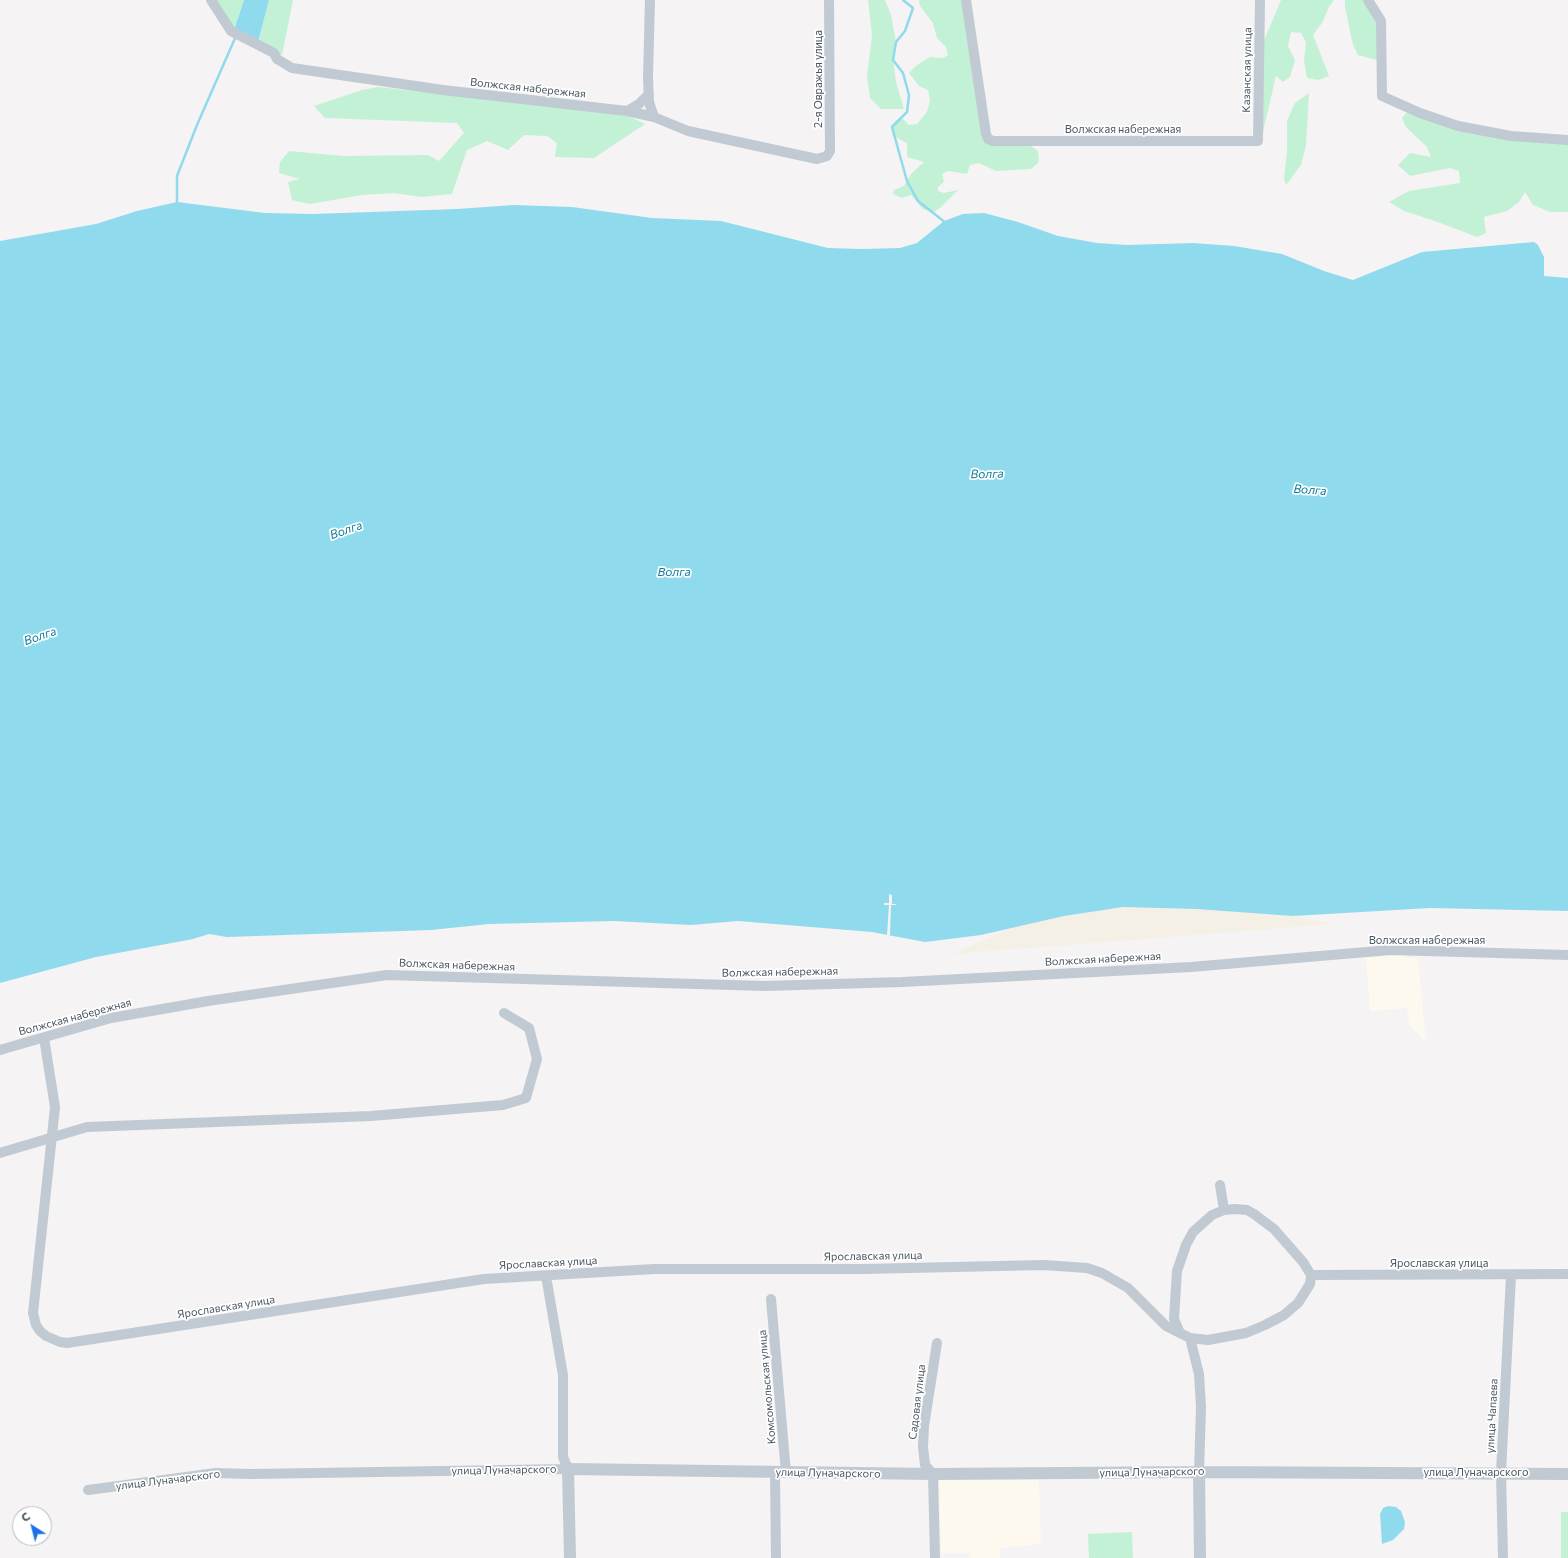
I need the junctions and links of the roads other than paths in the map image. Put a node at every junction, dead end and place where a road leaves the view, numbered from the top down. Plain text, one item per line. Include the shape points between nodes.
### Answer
1 (211, 0) edge
2 (650, 0) edge
3 (829, 0) edge
4 (966, 0) edge
5 (1260, 0) edge
6 (1368, 0) edge
7 (649, 94) junction
8 (627, 111) junction
9 (654, 117) junction
10 (1568, 140) edge
11 (1258, 141) joint
12 (827, 156) joint
13 (1568, 955) edge
14 (504, 1013) dead end
15 (44, 1038) junction
16 (0, 1050) edge
17 (53, 1138) junction
18 (0, 1153) edge
19 (1220, 1185) dead end
20 (1224, 1210) junction
21 (1568, 1274) edge
22 (1311, 1275) junction
23 (1511, 1275) junction
24 (546, 1276) junction
25 (772, 1299) dead end
26 (1180, 1332) junction
27 (1190, 1338) junction
28 (937, 1343) dead end
29 (568, 1469) junction
30 (1199, 1472) junction
31 (1501, 1472) junction
32 (780, 1473) junction
33 (933, 1474) junction
34 (1568, 1474) edge
35 (88, 1490) dead end
36 (570, 1558) edge
37 (776, 1558) edge
38 (935, 1558) edge
39 (1200, 1558) edge
40 (1503, 1558) edge

1 - 8 street, Волжская набережная via 231,31 274,53 277,59 292,68 443,90
2 - 7 street
3 - 12 street, 2-я Овражья улица via 830,151
4 - 11 street, Волжская набережная via 988,139
5 - 11 street, Казанская улица
6 - 10 street via 1381,21 1382,96 1458,126 1511,136
7 - 8 street
7 - 9 street
8 - 9 street, Волжская набережная
9 - 12 street, Волжская набережная via 688,131 717,138 817,159
13 - 15 street, Волжская набережная via 1390,950 1192,967 902,982 765,986 387,975 156,1009 111,1018
14 - 17 street via 529,1028 537,1059 526,1098 503,1105 370,1116 87,1127
15 - 16 street, Волжская набережная
15 - 17 street, Ярославская улица via 55,1107
17 - 18 street
17 - 24 street, Ярославская улица via 33,1313 40,1331 60,1342 67,1343 484,1279
19 - 20 street
20 - 22 street via 1247,1210 1261,1218 1274,1229
20 - 26 street via 1212,1215 1193,1232 1181,1258 1174,1319
21 - 23 street, Ярославская улица
22 - 23 street, Ярославская улица
22 - 27 street, Ярославская улица via 1310,1284 1298,1303 1284,1315 1265,1325 1226,1338
23 - 31 street, улица Чапаева
24 - 26 street, Ярославская улица via 654,1269 1068,1266 1087,1268 1115,1280 1128,1288 1166,1326
24 - 29 street via 562,1375 563,1457
25 - 32 street, Комсомольская улица
26 - 27 street, Ярославская улица
27 - 30 street via 1199,1374
28 - 33 street, Садовая улица via 925,1420 924,1447 925,1465
29 - 32 street, улица Луначарского
29 - 35 street, улица Луначарского via 216,1473
29 - 36 street
30 - 31 street, улица Луначарского
30 - 33 street, улица Луначарского
30 - 39 street
31 - 34 street, улица Луначарского
31 - 40 street, улица Чапаева
32 - 33 street, улица Луначарского
32 - 37 street, Комсомольская улица
33 - 38 street, Садовая улица

